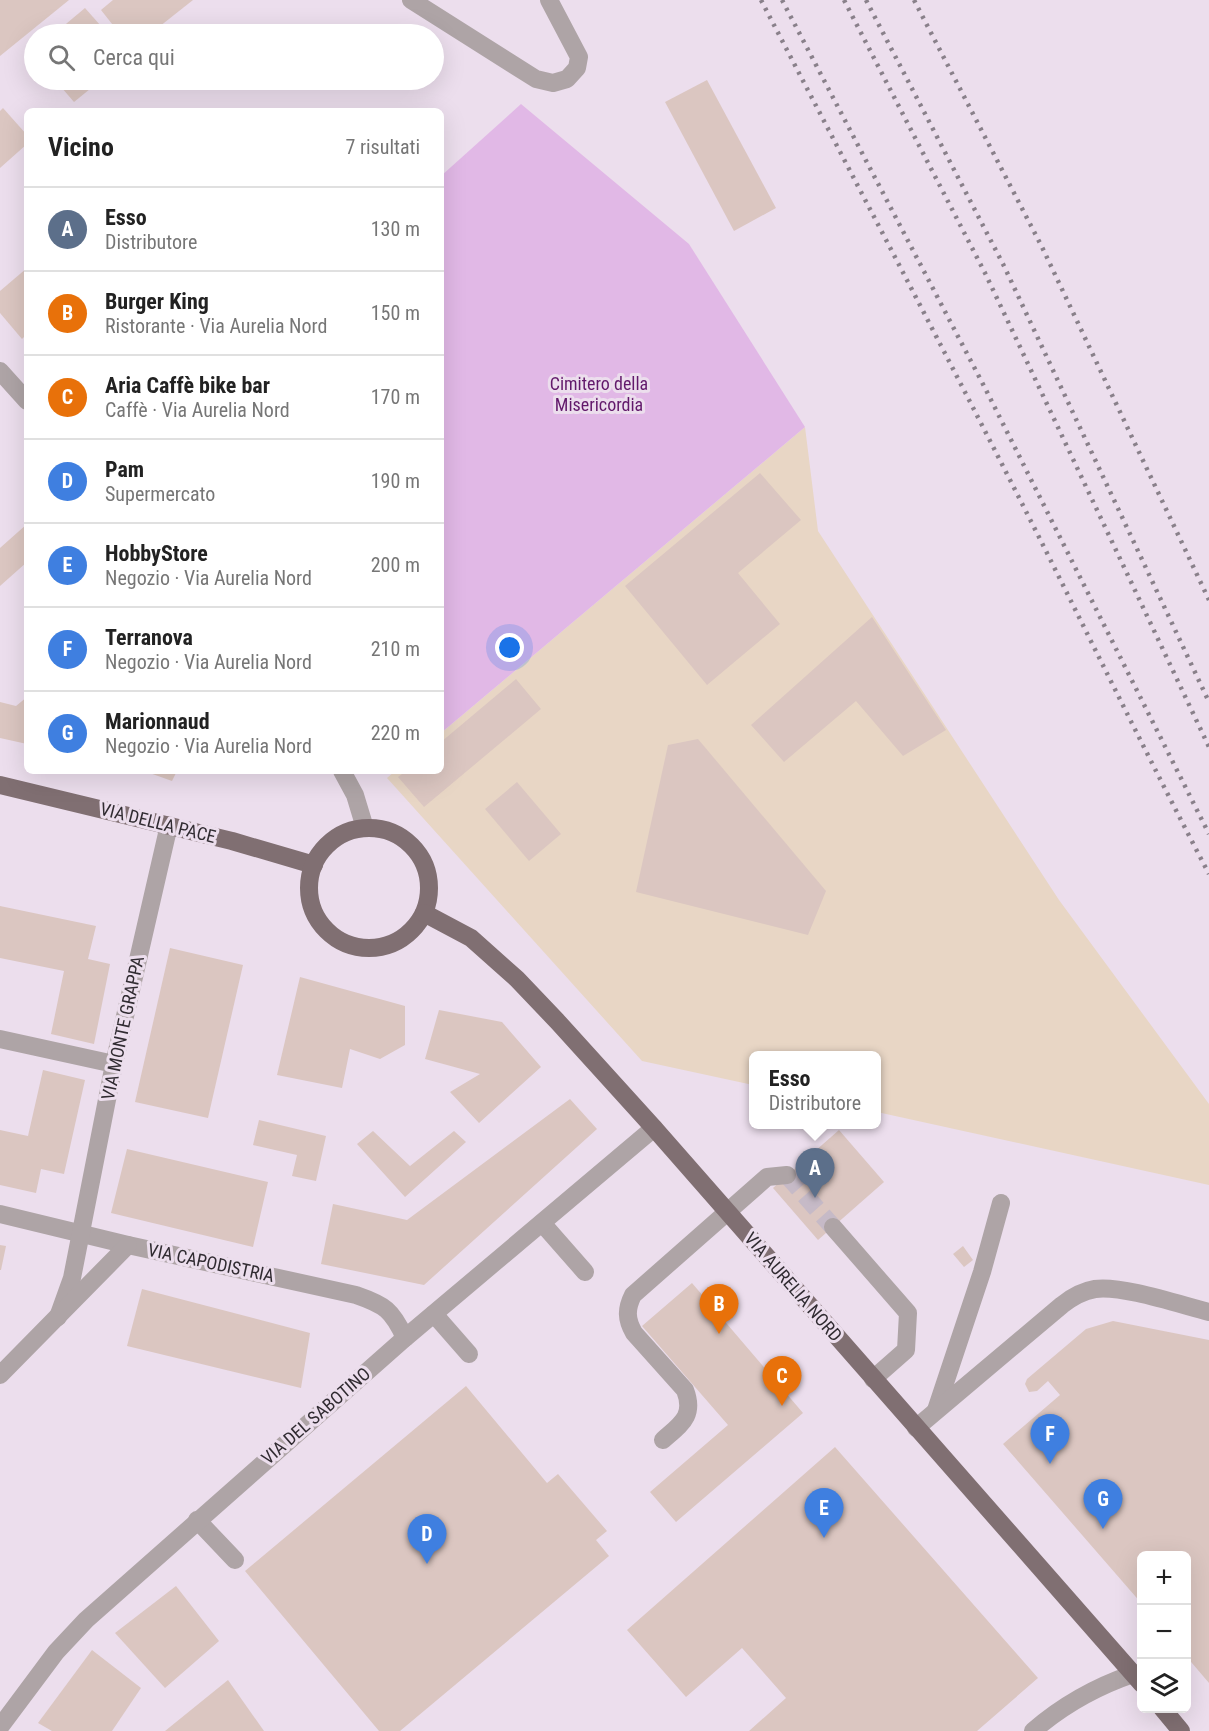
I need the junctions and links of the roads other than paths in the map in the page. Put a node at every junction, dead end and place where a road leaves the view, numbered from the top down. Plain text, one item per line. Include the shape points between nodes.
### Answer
1 (411, 0) edge
2 (549, 0) edge
3 (0, 371) edge
4 (24, 398) edge
5 (344, 774) edge
6 (0, 785) edge
7 (169, 825) junction
8 (366, 828) junction
9 (314, 866) junction
10 (424, 914) junction
11 (0, 1039) edge
12 (114, 1065) junction
13 (654, 1128) junction
14 (787, 1175) dead end
15 (1001, 1203) dead end
16 (727, 1212) junction
17 (0, 1214) edge
18 (542, 1223) junction
19 (833, 1227) tunnel mouth
20 (81, 1233) junction
21 (129, 1245) junction
22 (585, 1272) dead end
23 (1209, 1312) edge
24 (434, 1314) junction
25 (58, 1317) junction
26 (405, 1338) junction
27 (469, 1354) dead end
28 (0, 1375) edge
29 (873, 1379) junction
30 (936, 1411) junction
31 (916, 1428) junction
32 (663, 1440) dead end
33 (197, 1520) junction
34 (235, 1560) dead end
35 (1137, 1679) edge
36 (1166, 1713) edge
37 (0, 1728) edge
38 (4, 1731) edge
39 (1033, 1731) edge
40 (1181, 1731) edge

1 - 2 street via 536,79 554,84 567,79 577,68 579,57
3 - 4 street
5 - 8 street
6 - 7 main road, VIA DELLA PACE
7 - 9 main road, VIA DELLA PACE
7 - 12 street, VIA MONTE GRAPPA
8 - 9 main road via 334,839
8 - 10 main road via 400,836 424,861 429,897
9 - 10 main road via 309,883 311,902 318,919 345,942 363,947 399,940
10 - 13 main road, VIA AURELIA NORD via 471,938 517,980
11 - 12 street
12 - 20 street, VIA MONTE GRAPPA
13 - 16 main road, VIA AURELIA NORD
13 - 18 street, VIA DEL SABOTINO
14 - 16 street via 767,1178
15 - 30 street
16 - 29 main road, VIA AURELIA NORD
16 - 32 street via 633,1295 629,1303 629,1323 634,1333 688,1398 684,1422
17 - 20 street, VIA CAPODISTRIA
18 - 22 street
18 - 24 street, VIA DEL SABOTINO
19 - 29 street via 908,1313 906,1350
20 - 21 street, VIA CAPODISTRIA
20 - 25 street, VIA MONTE GRAPPA via 72,1278
21 - 25 street
21 - 26 street, VIA CAPODISTRIA via 369,1300 384,1306
23 - 30 street via 1121,1289 1084,1292 1062,1305
24 - 26 street, VIA DEL SABOTINO
24 - 27 street
25 - 28 street
26 - 33 street, VIA DEL SABOTINO
29 - 31 main road, VIA AURELIA NORD
30 - 31 street
31 - 35 main road, VIA AURELIA NORD
33 - 34 street
33 - 37 street, VIA DEL SABOTINO via 86,1620 56,1652
35 - 39 street via 1093,1690 1055,1712
36 - 40 main road
37 - 38 street

